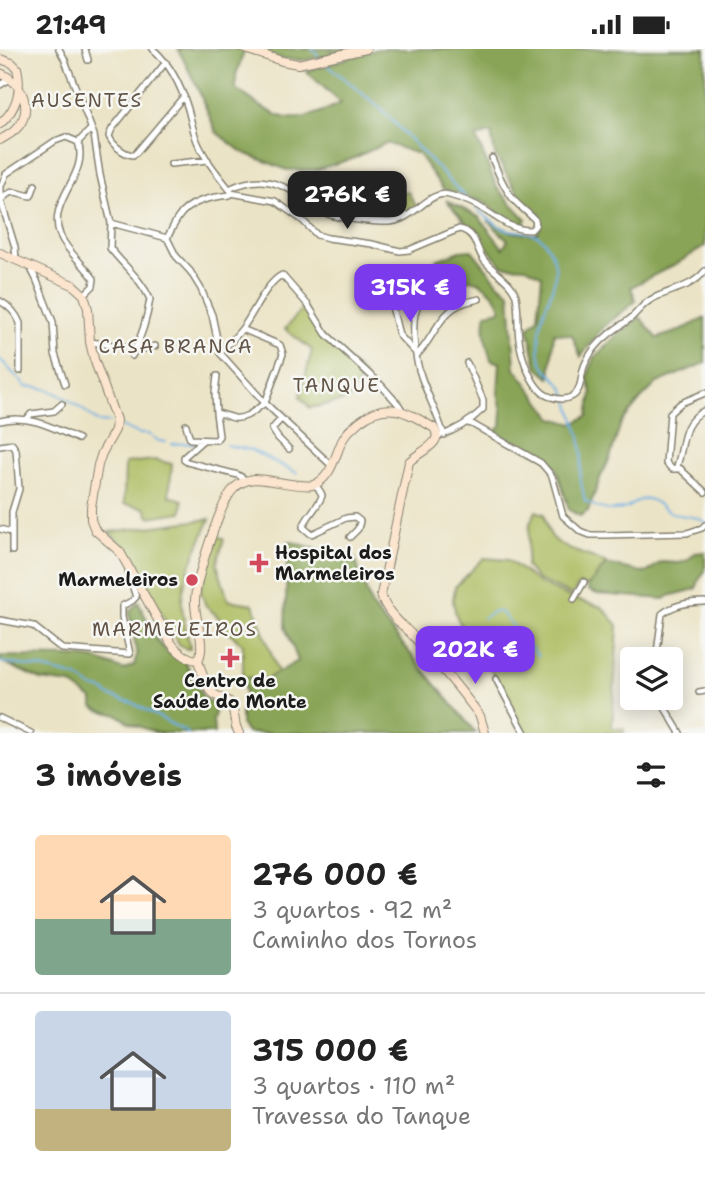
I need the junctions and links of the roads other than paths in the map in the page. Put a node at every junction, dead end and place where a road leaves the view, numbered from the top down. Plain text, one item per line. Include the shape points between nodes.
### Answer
1 (59, 49) edge
2 (85, 49) edge
3 (153, 49) edge
4 (245, 49) edge
5 (366, 49) edge
6 (0, 59) edge
7 (89, 60) dead end
8 (166, 62) junction
9 (0, 73) edge
10 (10, 79) junction
11 (0, 85) edge
12 (19, 88) junction
13 (184, 96) junction
14 (0, 124) edge
15 (91, 129) junction
16 (0, 140) edge
17 (78, 142) junction
18 (492, 159) dead end
19 (208, 160) junction
20 (172, 164) dead end
21 (35, 185) dead end
22 (230, 191) junction
23 (1, 201) edge
24 (111, 223) junction
25 (167, 238) junction
26 (0, 253) edge
27 (16, 260) junction
28 (29, 265) junction
29 (705, 271) edge
30 (83, 295) junction
31 (390, 297) dead end
32 (479, 299) dead end
33 (421, 300) dead end
34 (0, 301) edge
35 (242, 329) junction
36 (90, 342) junction
37 (155, 346) dead end
38 (136, 347) junction
39 (220, 353) junction
40 (417, 355) junction
41 (132, 356) dead end
42 (467, 363) dead end
43 (20, 371) dead end
44 (217, 376) dead end
45 (65, 384) dead end
46 (705, 393) edge
47 (265, 403) junction
48 (62, 404) dead end
49 (705, 410) edge
50 (216, 413) junction
51 (404, 413) junction
52 (27, 419) junction
53 (281, 419) junction
54 (0, 421) edge
55 (468, 423) junction
56 (186, 425) dead end
57 (441, 436) junction
58 (78, 439) dead end
59 (202, 441) junction
60 (0, 446) edge
61 (289, 449) dead end
62 (332, 465) junction
63 (681, 469) junction
64 (246, 480) junction
65 (315, 484) junction
66 (705, 492) edge
67 (704, 526) edge
68 (0, 529) edge
69 (11, 532) junction
70 (350, 537) dead end
71 (12, 551) dead end
72 (127, 563) junction
73 (584, 582) dead end
74 (574, 599) dead end
75 (705, 602) edge
76 (0, 620) edge
77 (658, 647) edge
78 (198, 660) junction
79 (496, 679) dead end
80 (666, 710) edge
81 (0, 719) edge
82 (31, 733) edge
83 (239, 733) edge
84 (485, 733) edge
85 (525, 733) edge
86 (680, 733) edge

1 - 15 street
2 - 7 street
3 - 8 street
4 - 5 main road via 292,64
6 - 12 main road via 17,68
8 - 13 street
8 - 13 street via 113,129 110,140 133,155
9 - 10 main road
10 - 11 street
10 - 12 main road
12 - 14 main road
12 - 16 main road via 25,104 23,117 16,129
13 - 19 street via 195,137
15 - 17 street
15 - 24 street
17 - 23 street via 66,137 55,141 6,174
17 - 30 street via 80,163 58,220 60,236 94,279
18 - 22 street via 512,198 534,219 534,228 503,223 448,194 439,194 392,222 331,215 265,180 245,182
19 - 20 street
19 - 22 street
21 - 23 street via 30,196 11,191
22 - 25 street via 230,195 188,208
22 - 29 street via 275,201 317,235 400,251 464,229 482,259 514,291 521,352 539,390 554,398 575,395 585,363 607,335 652,298 692,284
23 - 27 street
24 - 25 street
24 - 38 street via 111,250 150,299
25 - 39 street via 201,289
26 - 27 main road
27 - 28 main road
28 - 30 main road via 73,285
28 - 45 street via 53,322 55,354
30 - 36 main road
31 - 40 street via 399,335
32 - 40 street via 458,304 443,317
33 - 40 street via 414,325
34 - 43 street via 13,310 20,323
35 - 39 street
35 - 47 street via 280,345 284,354
35 - 51 street via 266,292 279,276 284,277 326,334
36 - 38 street
36 - 72 main road via 116,421 98,465 91,520
37 - 38 street
38 - 41 street
39 - 47 street
40 - 57 street
42 - 55 street via 484,405
44 - 50 street
46 - 63 street via 670,413 666,463
47 - 50 street via 243,418
47 - 53 street
48 - 52 street
49 - 63 street via 688,424 677,466
50 - 59 street via 218,439
51 - 57 main road
51 - 62 main road via 385,408 362,419 343,439
52 - 54 street
52 - 58 street
53 - 61 street via 272,429
53 - 62 street
55 - 57 street
55 - 67 street via 541,463 552,476 563,516 580,531 590,535 687,533
56 - 59 street via 190,439
57 - 84 main road via 409,462 381,595 474,708
59 - 64 street via 184,460
60 - 69 street via 12,444 16,450 19,489
62 - 65 main road
63 - 66 street
64 - 65 main road
64 - 78 main road via 226,501 197,581 195,604 202,652
65 - 70 street via 321,500 303,527 311,534 352,517 361,521
68 - 69 street
69 - 71 street
72 - 76 street via 136,597 122,606 130,654 62,649 33,626
72 - 78 main road via 171,643 180,653
73 - 74 street
75 - 77 street via 681,604 662,614
78 - 83 main road via 215,695 232,704
79 - 85 street
80 - 86 street
81 - 82 street

